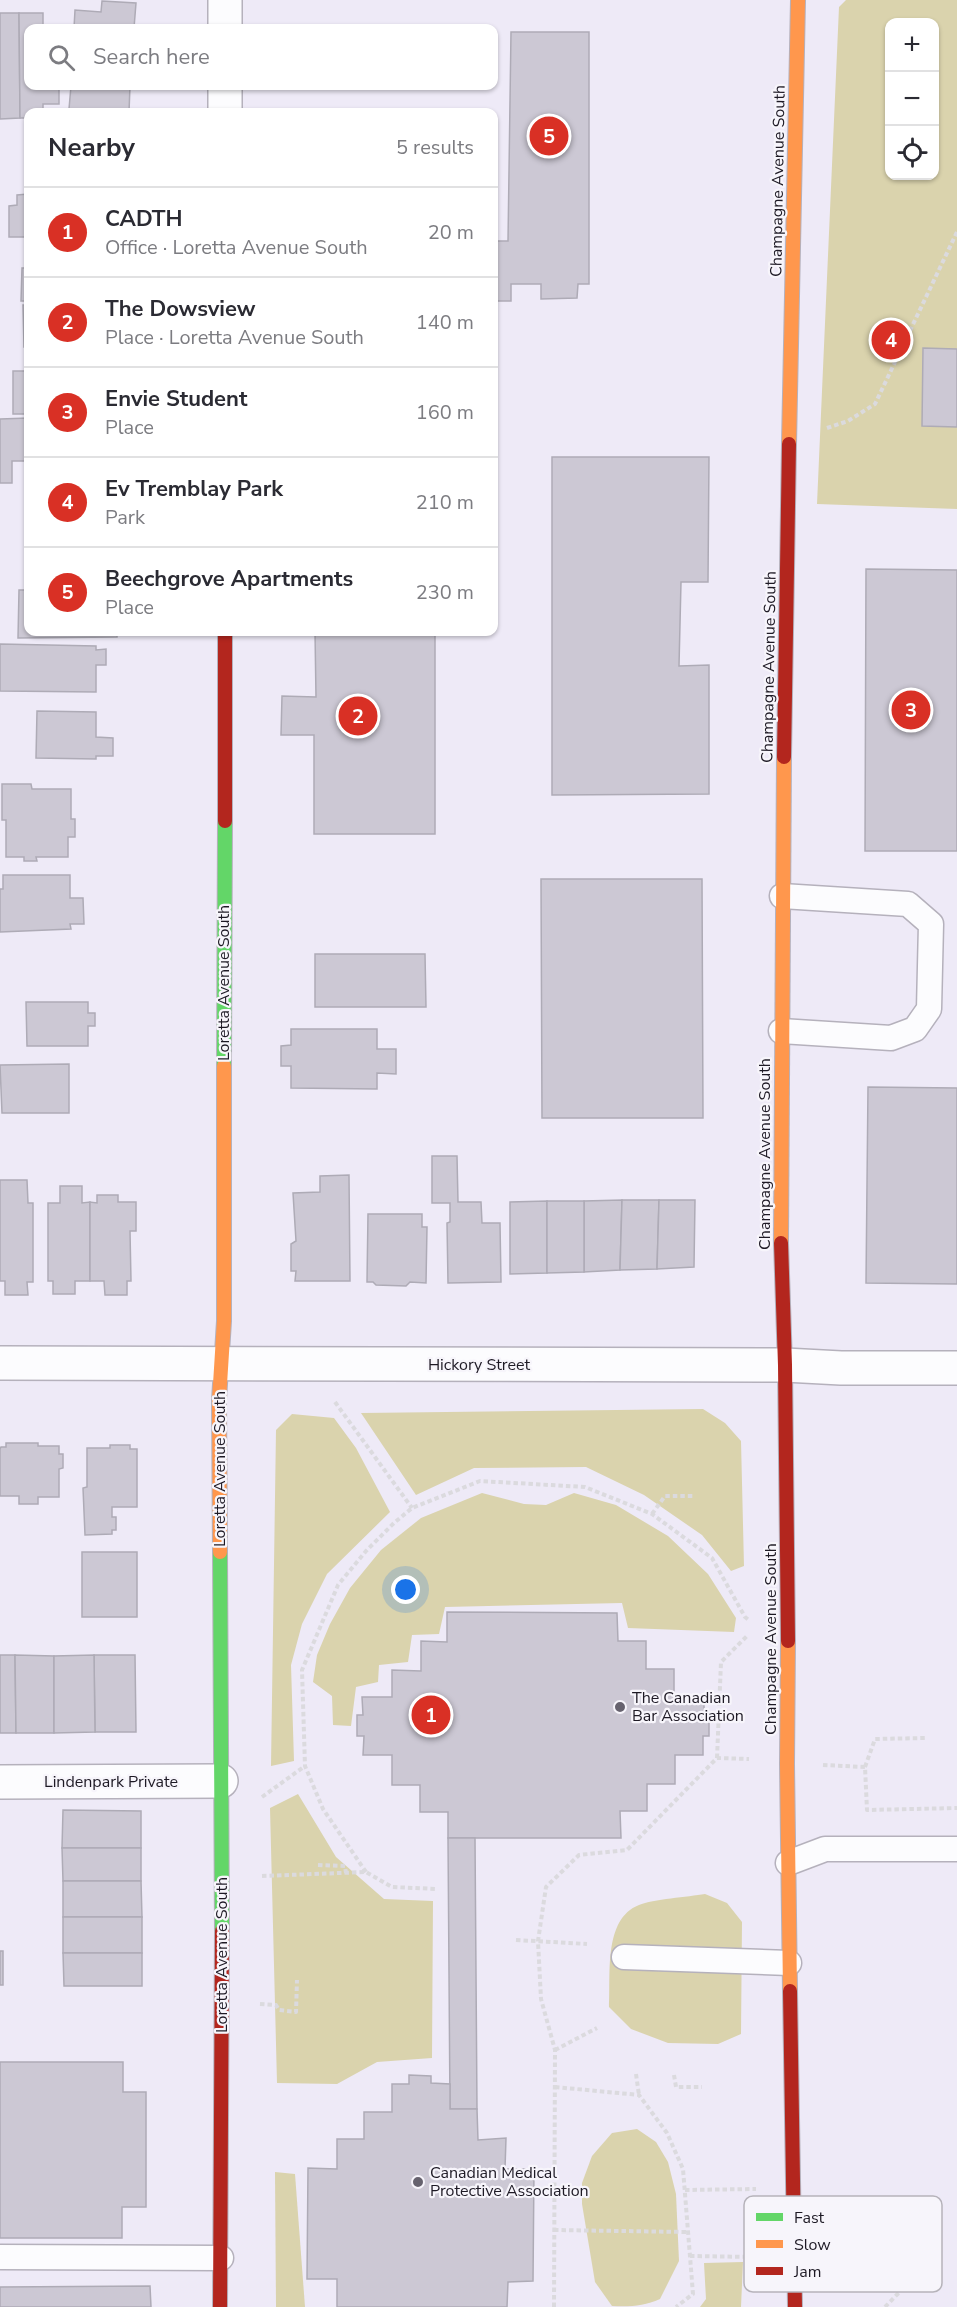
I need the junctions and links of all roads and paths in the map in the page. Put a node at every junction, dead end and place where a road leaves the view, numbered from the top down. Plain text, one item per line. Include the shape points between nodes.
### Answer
1 (225, 0) edge
2 (798, 0) edge
3 (225, 24) edge
4 (225, 90) edge
5 (225, 108) edge
6 (957, 232) edge
7 (789, 440) junction
8 (225, 636) edge
9 (782, 896) junction
10 (781, 1031) junction
11 (0, 1363) edge
12 (220, 1365) junction
13 (785, 1365) junction
14 (957, 1368) edge
15 (330, 1394) dead end
16 (693, 1496) dead end
17 (412, 1508) junction
18 (652, 1514) junction
19 (757, 1626) junction
20 (788, 1627) junction
21 (925, 1738) dead end
22 (717, 1758) dead end
23 (787, 1764) junction
24 (305, 1766) junction
25 (865, 1767) junction
26 (0, 1782) edge
27 (222, 1794) junction
28 (957, 1808) edge
29 (957, 1849) edge
30 (788, 1863) junction
31 (318, 1865) dead end
32 (366, 1872) junction
33 (346, 1873) junction
34 (259, 1876) dead end
35 (437, 1889) dead end
36 (516, 1940) dead end
37 (587, 1944) dead end
38 (624, 1957) dead end
39 (789, 1963) junction
40 (297, 1980) dead end
41 (259, 2004) dead end
42 (597, 2028) dead end
43 (555, 2050) dead end
44 (636, 2074) dead end
45 (674, 2075) dead end
46 (555, 2087) dead end
47 (702, 2087) dead end
48 (639, 2095) junction
49 (793, 2189) junction
50 (685, 2190) junction
51 (793, 2196) edge
52 (554, 2230) dead end
53 (688, 2232) junction
54 (690, 2256) junction
55 (0, 2257) edge
56 (744, 2257) edge
57 (221, 2258) junction
58 (795, 2292) edge
59 (900, 2292) edge
60 (220, 2307) edge
61 (675, 2307) edge
62 (795, 2307) edge
63 (885, 2307) edge

1 - 3 street
2 - 7 street, Champagne Avenue South
4 - 5 street
6 - 7 path via 875,404 848,422
7 - 9 street, Champagne Avenue South
8 - 12 street, Loretta Avenue South via 224,1321
9 - 10 street, Champagne Avenue South
9 - 10 lane via 908,904 932,924 929,1009 915,1029 891,1038
10 - 13 street, Champagne Avenue South via 780,1206
11 - 12 street, Hickory Street
12 - 13 street, Hickory Street
12 - 27 street, Loretta Avenue South
13 - 14 street, Hickory Street
13 - 20 street, Champagne Avenue South
15 - 17 path
16 - 18 path via 665,1497
17 - 18 path via 480,1481 585,1487
17 - 24 path via 366,1551 338,1585 302,1670
18 - 19 path via 712,1558 745,1617
19 - 20 path
19 - 22 path via 721,1662
20 - 23 street, Champagne Avenue South
21 - 25 path via 875,1739
23 - 25 path
23 - 30 street, Champagne Avenue South
24 - 27 path via 258,1799
24 - 32 path via 323,1809
25 - 28 path via 867,1810
26 - 27 street, Lindenpark Private
27 - 57 street, Loretta Avenue South
29 - 30 lane via 825,1849
30 - 39 street, Champagne Avenue South
31 - 33 path via 345,1866
32 - 33 path
32 - 35 path via 392,1887
33 - 34 path
36 - 37 path
38 - 39 lane
39 - 49 street, Champagne Avenue South
40 - 41 path via 297,2012
42 - 43 path
44 - 48 path
45 - 47 path via 676,2087
46 - 48 path
48 - 50 path via 667,2133 683,2169
49 - 50 path
49 - 51 street, Champagne Avenue South
50 - 53 path
52 - 53 path
53 - 54 path
54 - 56 path
54 - 61 path via 693,2294
55 - 57 lane
57 - 60 street, Loretta Avenue South
58 - 62 street, Champagne Avenue South
59 - 63 path

